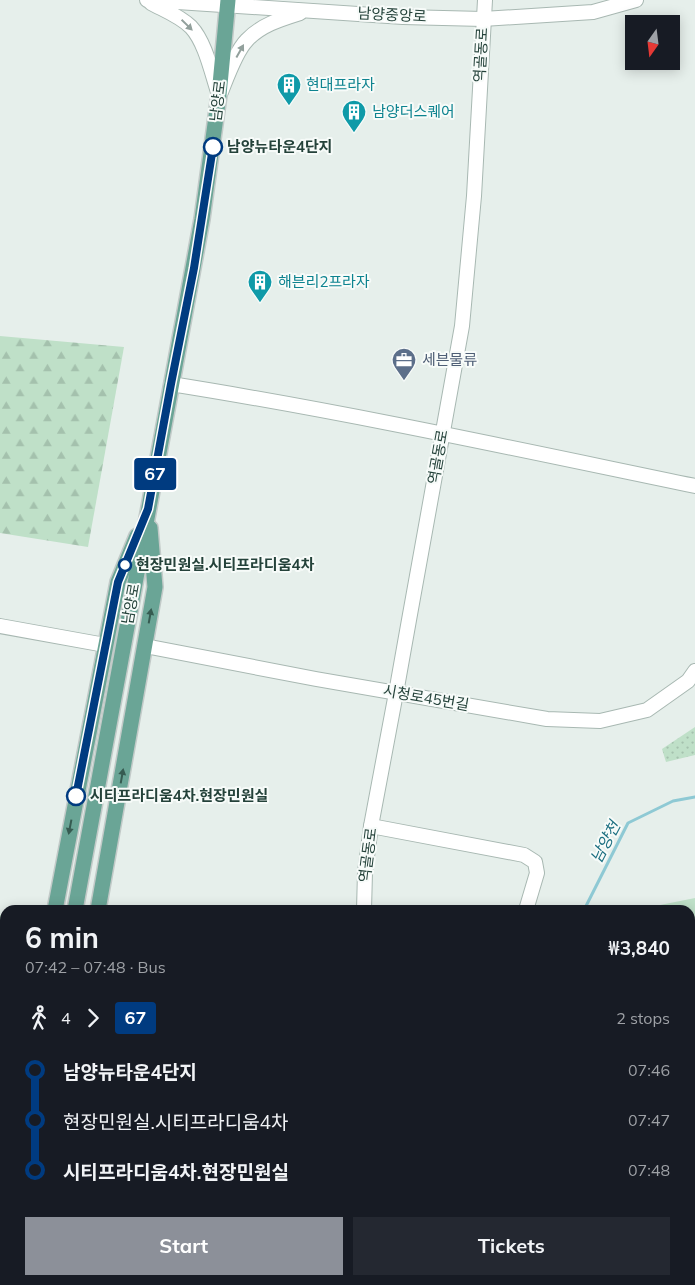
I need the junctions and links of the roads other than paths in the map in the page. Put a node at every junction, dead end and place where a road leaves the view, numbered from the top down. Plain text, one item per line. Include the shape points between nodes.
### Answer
1 (147, 0) edge
2 (283, 0) edge
3 (485, 0) edge
4 (636, 0) edge
5 (228, 3) edge
6 (308, 10) junction
7 (483, 19) junction
8 (219, 95) junction
9 (171, 384) junction
10 (442, 434) junction
11 (695, 486) edge
12 (148, 509) junction
13 (0, 626) edge
14 (105, 645) junction
15 (144, 646) junction
16 (695, 671) edge
17 (396, 693) junction
18 (371, 826) junction
19 (55, 905) edge
20 (76, 905) edge
21 (99, 905) edge
22 (364, 905) edge
23 (527, 905) edge

1 - 5 street, 남양중앙로
1 -> 8 street via 191,27 205,53
2 - 6 street
3 - 7 street, 역골동로
4 - 7 street, 남양중앙로 via 593,12
5 - 6 street, 남양중앙로
5 - 8 main road, 남양로
6 - 7 street, 남양중앙로
8 -> 6 street via 246,41 262,28
7 - 10 street, 역골동로 via 465,299
8 - 9 main road, 남양로 via 202,219
9 - 10 street
9 - 12 main road, 남양로
10 - 11 street
10 - 17 street, 역골동로
12 - 14 main road via 118,582
15 -> 12 main road via 155,587
12 - 20 main road, 남양로
13 - 14 street
14 -> 19 main road
15 - 17 street, 시청로45번길
21 -> 15 main road
16 - 17 street, 시청로45번길 via 688,681 647,710 600,722 547,719
17 - 18 street, 역골동로
18 - 22 street, 역골동로
18 - 23 street via 524,855 535,862 537,873

